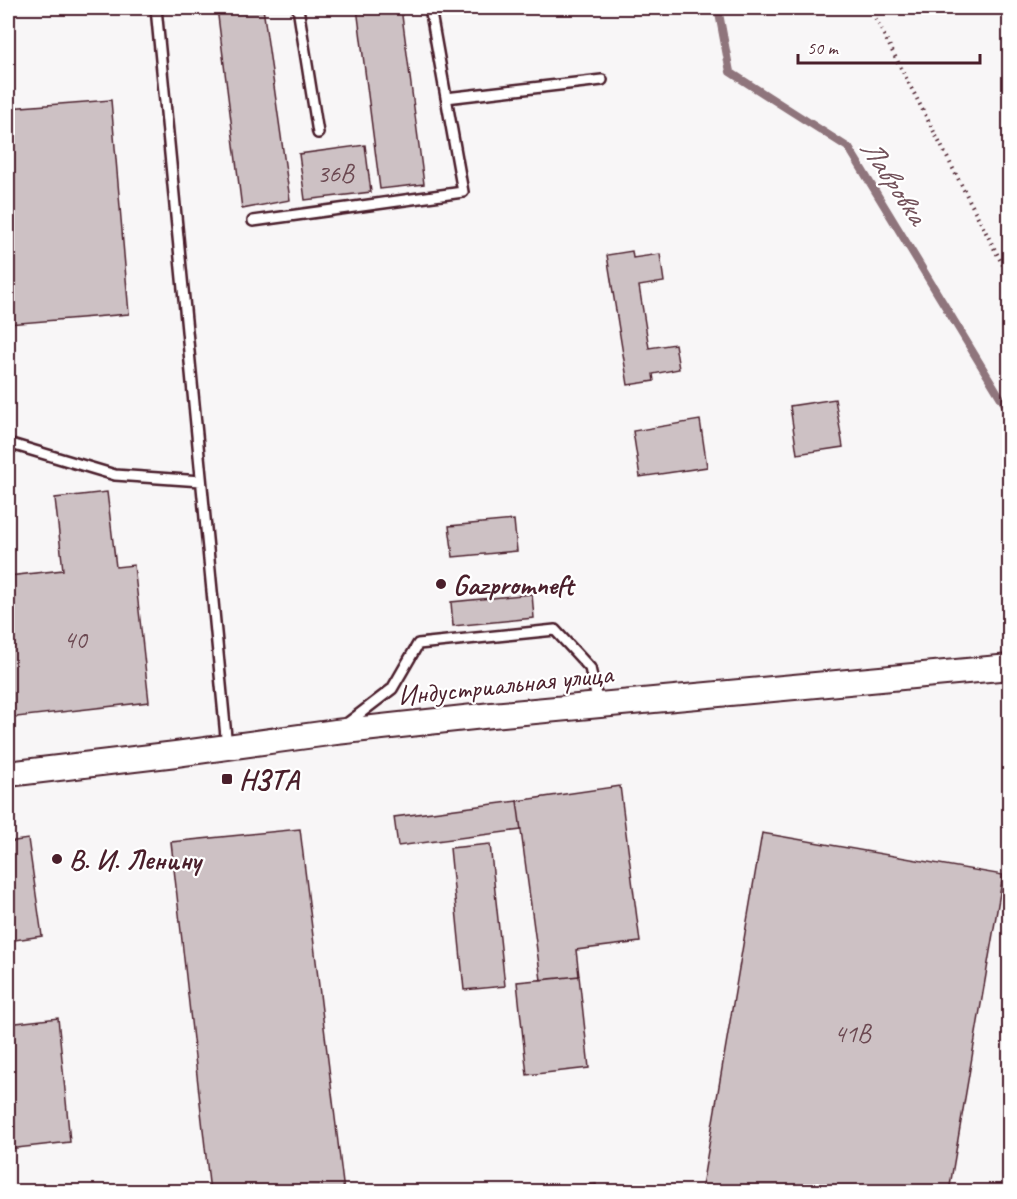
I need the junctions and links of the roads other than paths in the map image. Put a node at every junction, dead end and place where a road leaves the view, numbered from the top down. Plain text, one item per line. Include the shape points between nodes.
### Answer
1 (156, 8) edge
2 (298, 8) edge
3 (430, 8) edge
4 (602, 80) dead end
5 (446, 98) junction
6 (318, 133) dead end
7 (253, 221) dead end
8 (8, 443) edge
9 (201, 481) junction
10 (1010, 667) edge
11 (598, 704) junction
12 (336, 732) junction
13 (227, 747) junction
14 (8, 774) edge

1 - 9 lane
2 - 6 lane
3 - 5 lane
4 - 5 lane
5 - 7 lane via 463,192
8 - 9 lane via 115,475
9 - 13 lane
10 - 11 street, Индустриальная улица
11 - 12 street, Индустриальная улица
11 - 12 lane via 590,668 555,630 418,644 392,689
12 - 13 street, Индустриальная улица
13 - 14 street, Индустриальная улица

